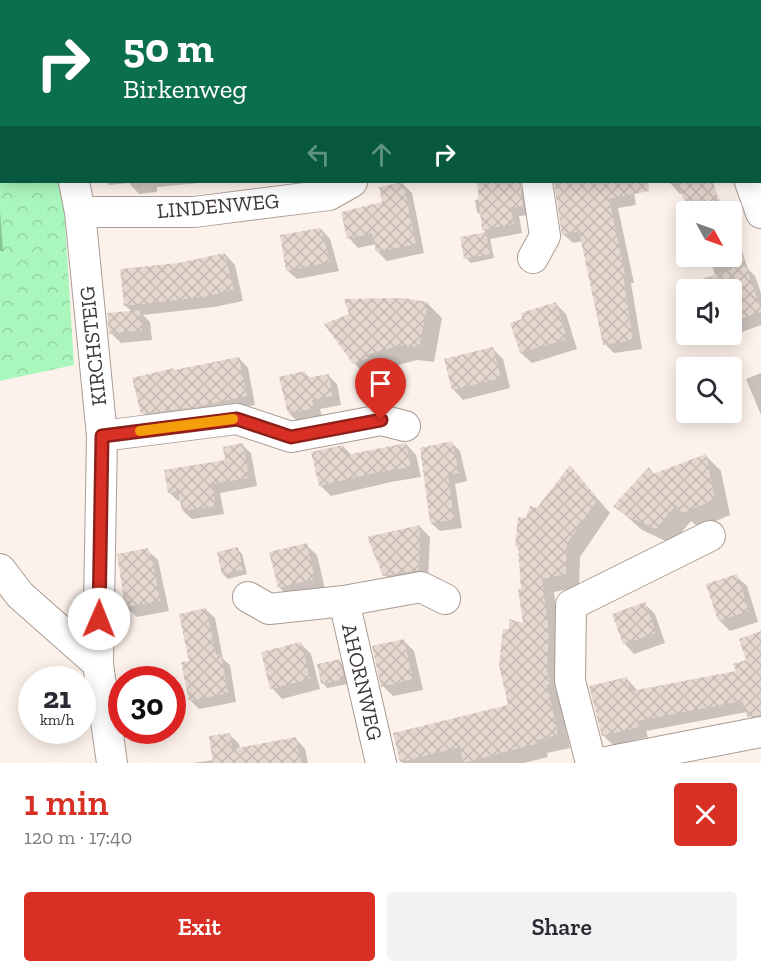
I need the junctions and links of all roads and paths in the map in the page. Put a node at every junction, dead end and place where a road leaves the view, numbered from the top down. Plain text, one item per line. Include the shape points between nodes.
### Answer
1 (74, 183) edge
2 (350, 183) edge
3 (537, 183) edge
4 (750, 183) edge
5 (80, 212) junction
6 (761, 213) edge
7 (533, 258) dead end
8 (405, 426) dead end
9 (102, 436) junction
10 (710, 536) dead end
11 (0, 569) edge
12 (248, 597) dead end
13 (446, 599) dead end
14 (344, 601) junction
15 (98, 664) junction
16 (761, 732) edge
17 (112, 763) edge
18 (381, 763) edge
19 (591, 763) edge
20 (601, 763) edge

1 - 5 street, KIRCHSTEIG
2 - 5 street, LINDENWEG via 329,195 194,212
3 - 7 street via 545,236
4 - 6 street
5 - 9 street, KIRCHSTEIG
8 - 9 street via 381,420 291,437 237,419
9 - 15 street, KIRCHSTEIG
10 - 19 street via 570,605 570,681
11 - 15 street via 20,595
12 - 14 street, AHORNWEG via 268,609
13 - 14 street, AHORNWEG via 421,587
14 - 18 street, AHORNWEG
15 - 17 street, KIRCHSTEIG
16 - 20 street

